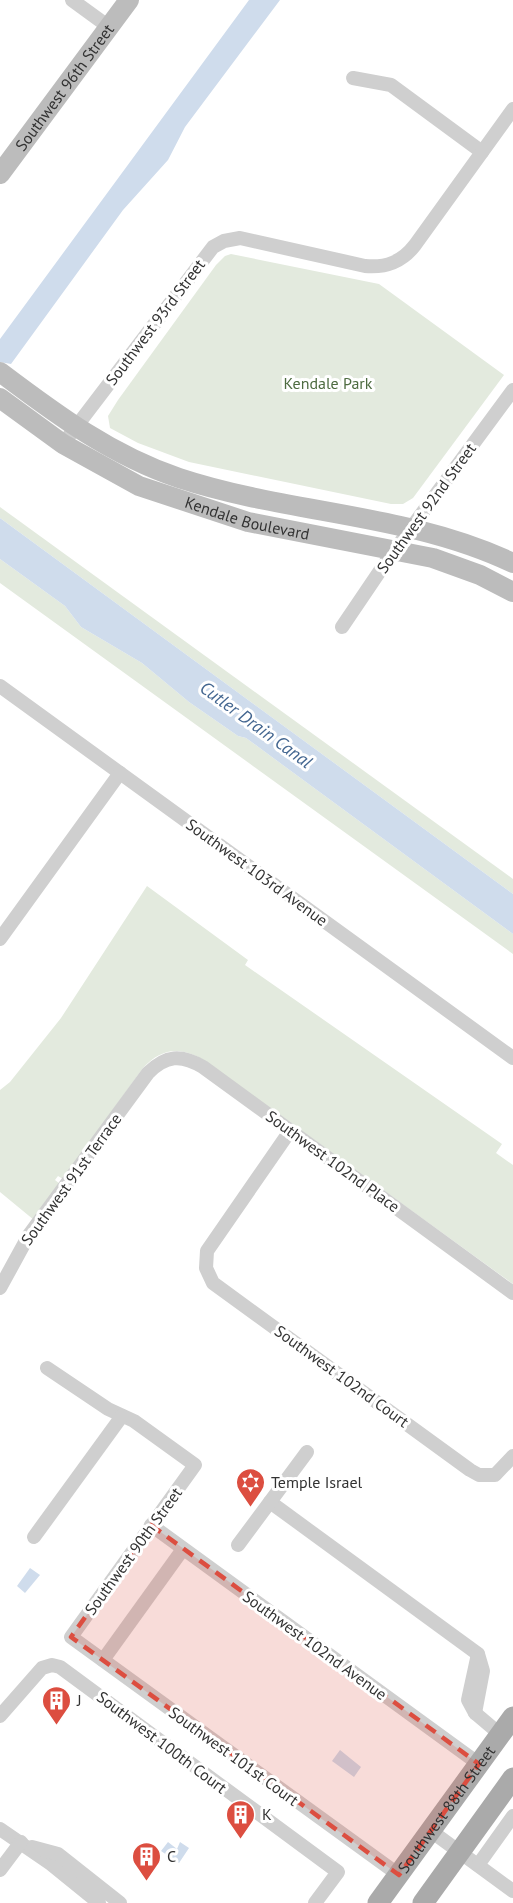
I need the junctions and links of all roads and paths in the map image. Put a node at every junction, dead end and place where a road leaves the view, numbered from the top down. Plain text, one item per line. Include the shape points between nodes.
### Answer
1 (72, 0) edge
2 (129, 0) edge
3 (109, 27) junction
4 (353, 78) dead end
5 (513, 109) edge
6 (482, 152) junction
7 (2, 167) edge
8 (0, 372) edge
9 (513, 390) edge
10 (0, 398) edge
11 (76, 428) junction
12 (63, 444) junction
13 (410, 530) junction
14 (395, 550) junction
15 (513, 563) edge
16 (513, 592) edge
17 (342, 627) dead end
18 (0, 686) edge
19 (120, 773) junction
20 (0, 939) edge
21 (513, 1058) edge
22 (148, 1073) joint
23 (291, 1131) junction
24 (0, 1288) edge
25 (513, 1293) edge
26 (47, 1368) dead end
27 (122, 1416) junction
28 (307, 1452) dead end
29 (513, 1456) edge
30 (270, 1502) junction
31 (151, 1526) junction
32 (34, 1538) dead end
33 (238, 1545) dead end
34 (183, 1549) junction
35 (71, 1637) joint
36 (103, 1660) junction
37 (0, 1716) edge
38 (513, 1717) edge
39 (501, 1735) junction
40 (479, 1764) junction
41 (513, 1778) edge
42 (513, 1816) edge
43 (0, 1829) edge
44 (431, 1831) junction
45 (23, 1844) junction
46 (460, 1852) junction
47 (478, 1865) junction
48 (0, 1870) edge
49 (399, 1875) junction
50 (513, 1891) edge
51 (99, 1903) edge
52 (120, 1903) edge
53 (315, 1903) edge
54 (378, 1903) edge
55 (423, 1903) edge

1 - 3 street
2 - 3 street, Southwest 96th Street
3 - 7 street, Southwest 96th Street
4 - 6 street via 391,85
5 - 6 street, Southwest 93rd Street
6 - 11 street, Southwest 93rd Street via 411,250 391,264 365,266 249,239 229,239 213,247
8 - 11 street, Kendale Boulevard
9 - 13 street, Southwest 92nd Street
10 - 12 street, Kendale Boulevard
11 - 12 street, Southwest 93rd Street
11 - 13 street, Kendale Boulevard via 146,465 192,482
12 - 14 street, Kendale Boulevard via 139,486 204,509 248,522
13 - 14 street, Southwest 92nd Street
13 - 15 street, Kendale Boulevard via 446,538
14 - 16 street, Kendale Boulevard via 457,566
14 - 17 street, Southwest 92nd Street
18 - 19 street, Southwest 103rd Avenue
19 - 20 street
19 - 21 street, Southwest 103rd Avenue
22 - 23 street, Southwest 102nd Place via 163,1060 189,1059
22 - 24 street, Southwest 91st Terrace via 29,1235
23 - 25 street, Southwest 102nd Place
23 - 29 street, Southwest 102nd Court via 207,1251 206,1268 213,1282 470,1470 489,1476 502,1471
26 - 27 street
27 - 31 street, Southwest 90th Street via 195,1465
27 - 32 street
28 - 30 street
30 - 33 street
30 - 39 street via 478,1654 468,1700 475,1713
31 - 34 street, Southwest 102nd Avenue
31 - 35 street, Southwest 90th Street
34 - 36 street
34 - 40 street, Southwest 102nd Avenue
35 - 36 street, Southwest 101st Court
36 - 49 street, Southwest 101st Court
37 - 53 street, Southwest 100th Court via 42,1668 55,1665 63,1669 338,1872
38 - 39 main road, Southwest 88th Street
39 - 40 main road, Southwest 88th Street
40 - 44 main road, Southwest 88th Street
41 - 46 main road
42 - 47 street
43 - 45 street
44 - 46 street
44 - 49 main road, Southwest 88th Street
45 - 48 street
45 - 51 street
45 - 52 street via 58,1854
46 - 47 street
46 - 55 main road
47 - 50 street
49 - 54 main road, Southwest 88th Street

